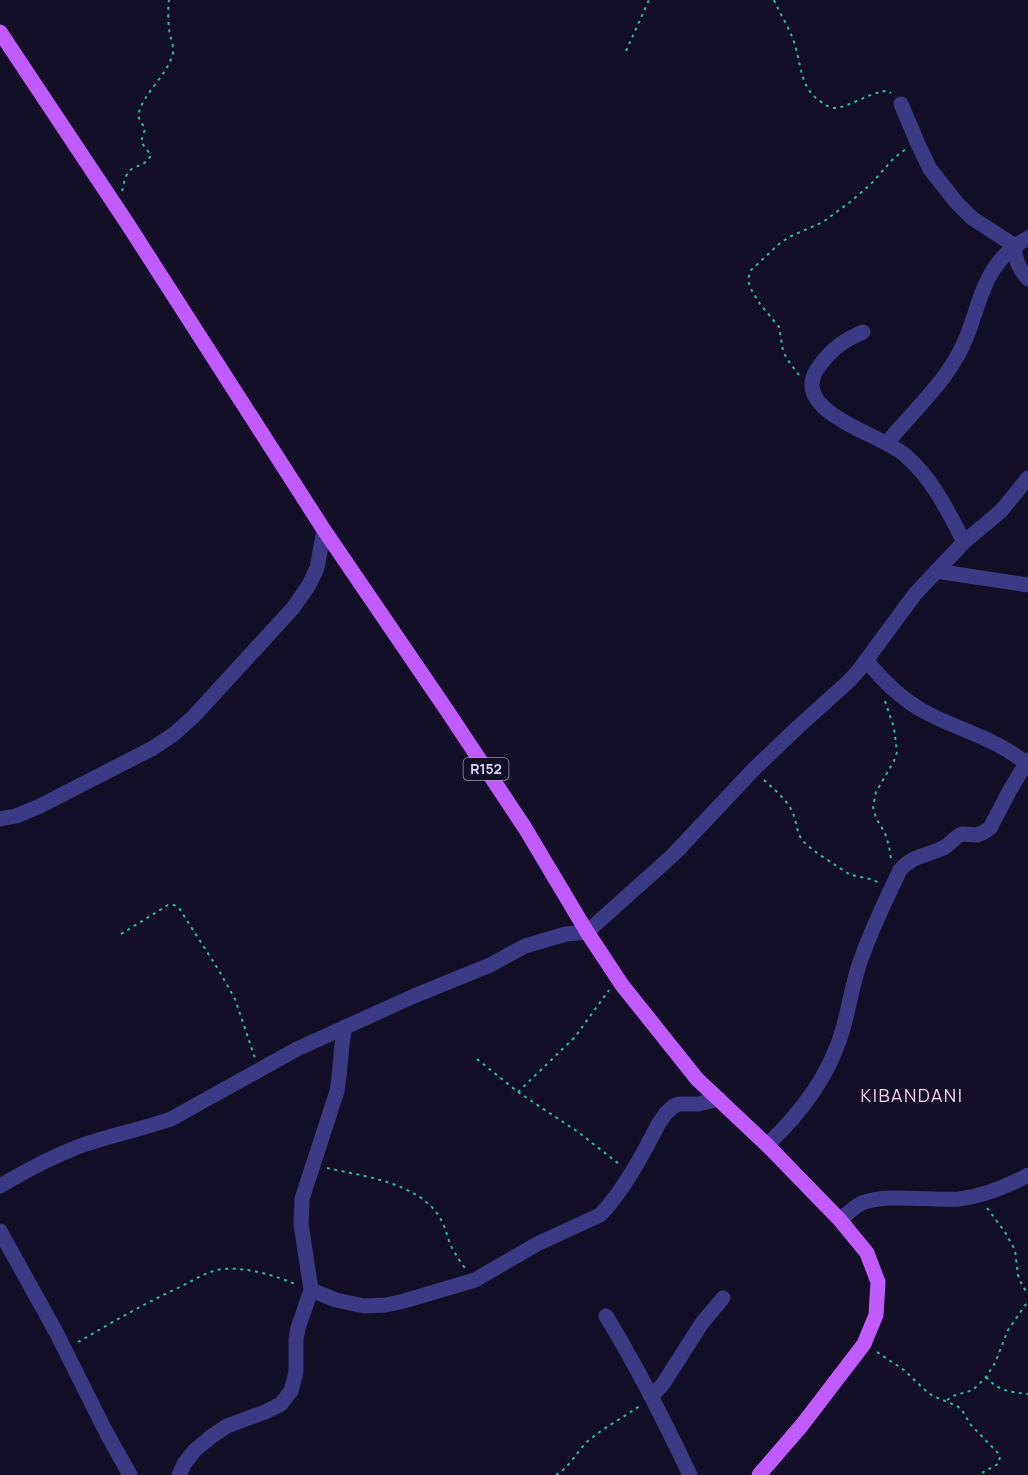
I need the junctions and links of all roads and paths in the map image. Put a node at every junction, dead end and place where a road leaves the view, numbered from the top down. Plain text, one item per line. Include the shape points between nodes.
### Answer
1 (169, 0) edge
2 (649, 0) edge
3 (774, 0) edge
4 (0, 32) edge
5 (626, 51) dead end
6 (901, 105) joint
7 (918, 144) junction
8 (121, 215) junction
9 (1021, 242) edge
10 (1028, 279) edge
11 (863, 332) dead end
12 (812, 391) junction
13 (887, 442) junction
14 (1028, 478) edge
15 (324, 530) junction
16 (964, 542) junction
17 (936, 571) junction
18 (1028, 585) edge
19 (866, 660) junction
20 (882, 695) dead end
21 (1027, 763) edge
22 (754, 769) junction
23 (0, 819) edge
24 (891, 860) dead end
25 (890, 891) junction
26 (586, 932) junction
27 (120, 934) dead end
28 (617, 978) junction
29 (345, 1027) junction
30 (477, 1059) dead end
31 (260, 1069) junction
32 (518, 1092) junction
33 (719, 1099) junction
34 (767, 1145) junction
35 (312, 1165) junction
36 (632, 1171) junction
37 (1024, 1180) edge
38 (0, 1186) edge
39 (978, 1196) junction
40 (840, 1220) junction
41 (0, 1232) edge
42 (475, 1280) junction
43 (312, 1290) junction
44 (1028, 1294) edge
45 (723, 1298) dead end
46 (1028, 1301) edge
47 (606, 1316) dead end
48 (864, 1344) junction
49 (65, 1349) junction
50 (986, 1377) junction
51 (1028, 1394) edge
52 (652, 1396) junction
53 (947, 1400) junction
54 (130, 1475) edge
55 (178, 1475) edge
56 (556, 1475) edge
57 (690, 1475) edge
58 (759, 1475) edge
59 (978, 1475) edge

1 - 8 path via 172,54 138,116 145,129 141,142 151,155 125,179
2 - 5 path
3 - 6 path via 792,38 804,82 817,100 837,108 870,94 886,92
4 - 8 main road, R152
6 - 7 street
7 - 9 street via 930,169 972,218
7 - 12 path via 892,159 862,193 835,214 784,241 750,271 752,291 776,321 787,359
8 - 15 main road, R152
9 - 10 street via 1014,255
9 - 13 street via 1001,259 988,278 950,368
11 - 12 street via 838,344 823,360 811,380
12 - 13 street via 826,410
13 - 16 street via 903,453 931,484
14 - 16 street via 1001,511
15 - 23 street via 316,568 293,608 174,734 40,806
15 - 26 main road, R152 via 525,828
16 - 17 street
17 - 18 street
17 - 19 street
19 - 21 street via 911,704
19 - 22 street via 849,681
20 - 24 path via 894,728 897,752 876,792 873,807 885,833
21 - 25 street via 990,828 977,835 962,834 944,848 906,862
22 - 25 path via 792,811 802,840 849,874 875,880
22 - 26 street via 673,855
25 - 34 street via 860,962 830,1063 807,1101
26 - 28 main road, R152
26 - 29 street via 525,946
27 - 31 path via 168,905 179,908 235,999
28 - 32 path via 575,1037
28 - 33 main road, R152 via 697,1079
29 - 31 street
29 - 35 street via 337,1091
30 - 32 path
31 - 38 street via 171,1119 58,1154
32 - 36 path
33 - 34 main road, R152
33 - 36 street via 674,1106 659,1123
34 - 40 main road, R152
35 - 42 path via 381,1181 421,1197 441,1218 456,1256
35 - 43 street via 302,1199 301,1224
36 - 42 street via 600,1215 537,1244
37 - 39 street
39 - 40 street via 872,1201
39 - 44 path via 1012,1242 1019,1281
40 - 48 main road, R152 via 867,1253 878,1282 876,1315
41 - 49 street
42 - 43 street via 386,1305 364,1306
43 - 49 path via 285,1279 222,1269 136,1308
43 - 55 street via 298,1328 291,1391 281,1404 212,1436 195,1450
45 - 52 street
46 - 50 path via 1008,1330
47 - 52 street
48 - 53 path via 897,1364 933,1396
48 - 58 main road, R152
49 - 54 street
50 - 51 path via 997,1388
50 - 53 path via 973,1390
52 - 56 path via 590,1440
52 - 57 street
53 - 59 path via 962,1410 1000,1457 998,1464

